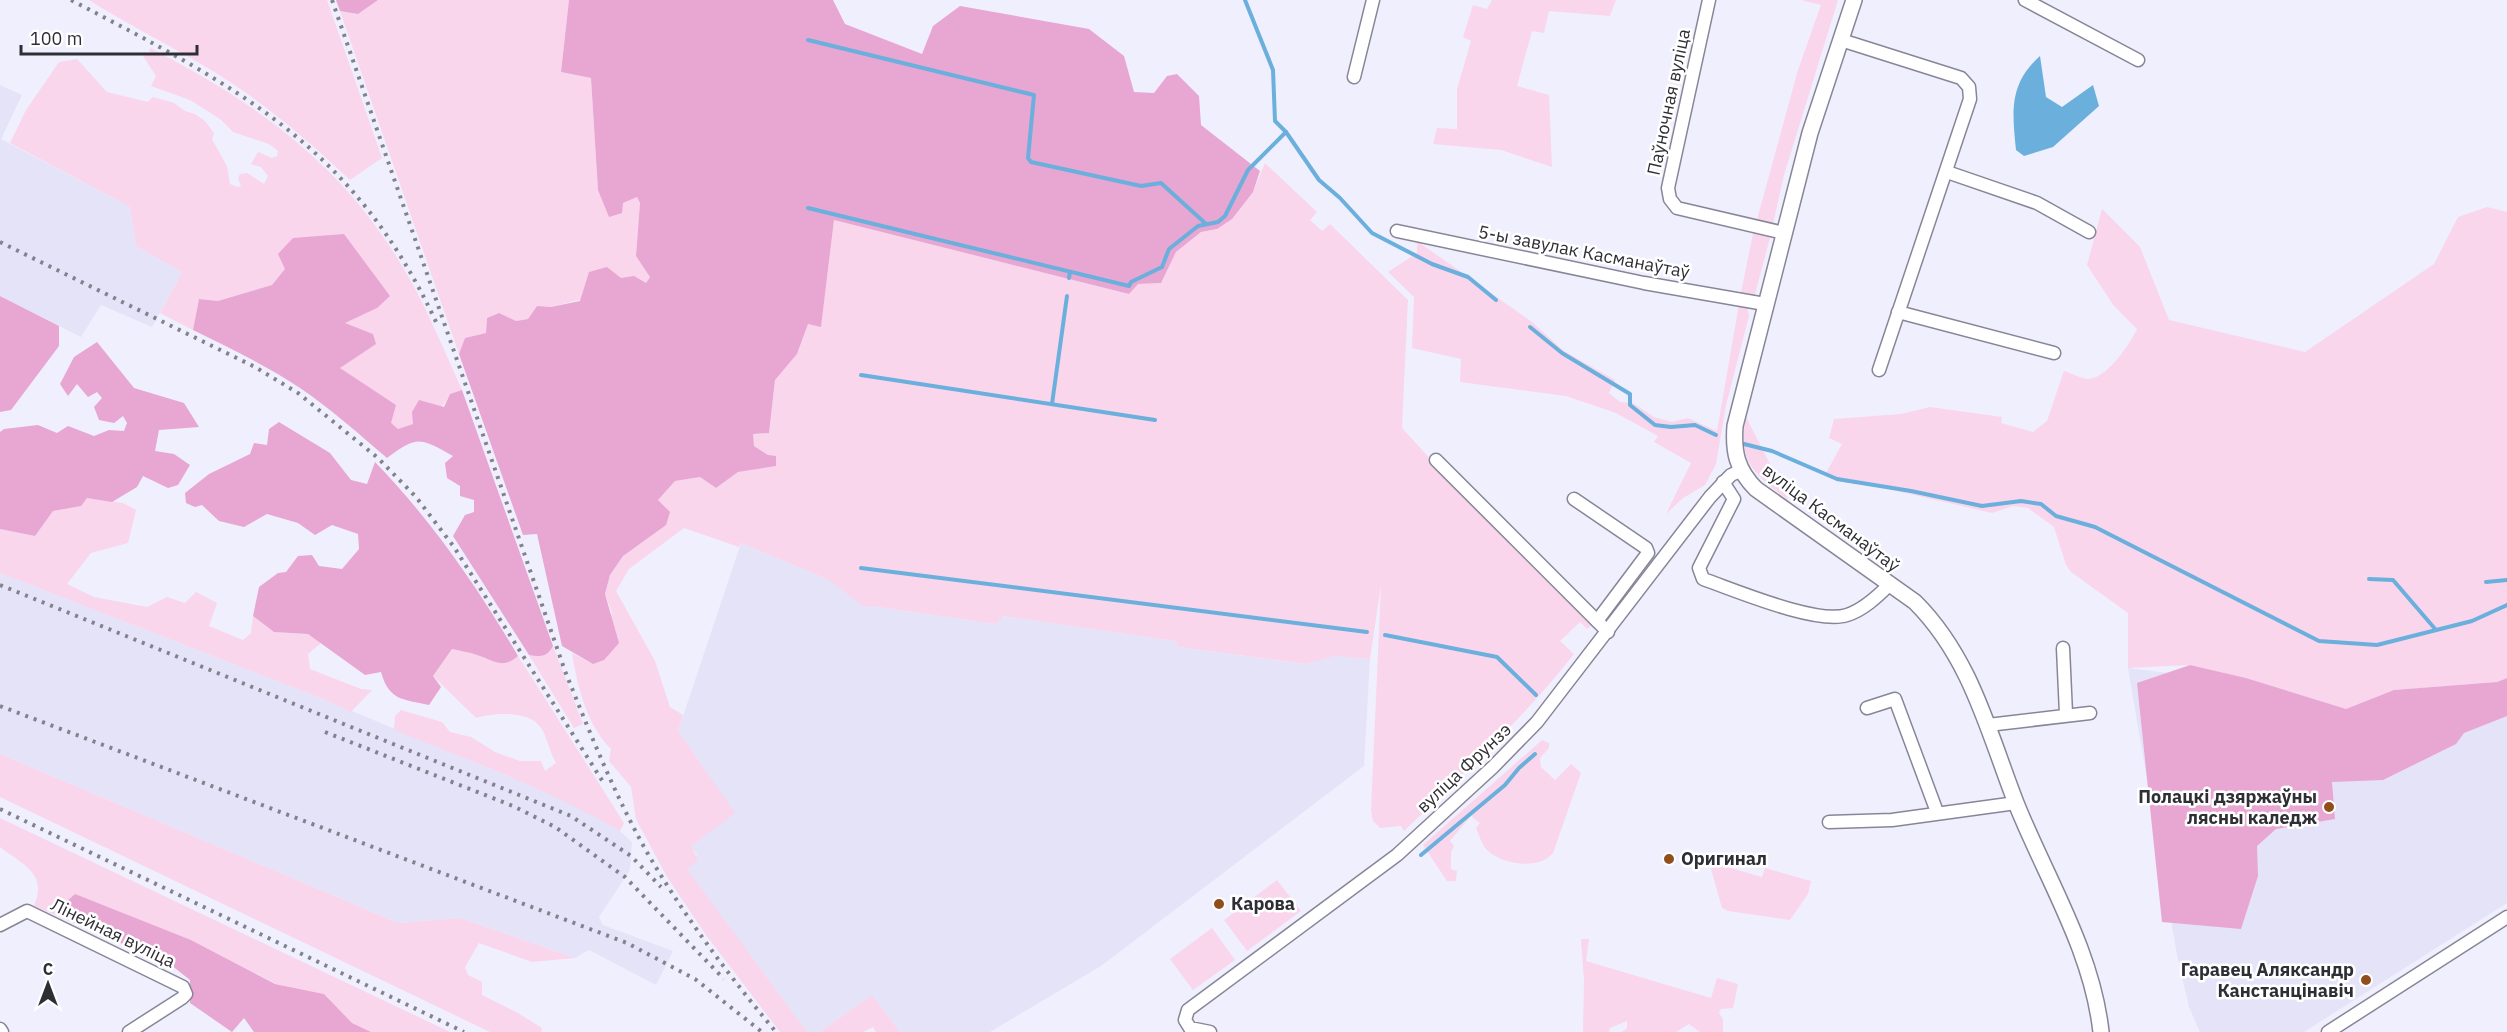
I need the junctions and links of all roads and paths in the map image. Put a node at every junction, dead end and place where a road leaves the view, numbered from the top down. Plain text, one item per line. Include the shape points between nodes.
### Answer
1 (1373, 0) edge
2 (1709, 0) edge
3 (1854, 0) edge
4 (2025, 0) edge
5 (1841, 40) junction
6 (2138, 60) dead end
7 (1354, 77) dead end
8 (1947, 172) junction
9 (1397, 231) dead end
10 (2089, 232) dead end
11 (1784, 233) junction
12 (1765, 304) junction
13 (1898, 312) junction
14 (2054, 354) dead end
15 (1879, 370) dead end
16 (1436, 460) dead end
17 (1740, 471) junction
18 (1723, 482) junction
19 (1574, 499) dead end
20 (1889, 585) junction
21 (1597, 621) junction
22 (1608, 632) junction
23 (2063, 648) dead end
24 (1867, 708) dead end
25 (2090, 713) dead end
26 (2066, 714) junction
27 (1988, 725) junction
28 (2016, 803) junction
29 (1937, 812) junction
30 (1829, 822) dead end
31 (2507, 917) edge
32 (0, 925) edge
33 (129, 1032) edge
34 (1210, 1032) edge
35 (2101, 1032) edge
36 (2328, 1032) edge

1 - 7 street
2 - 11 street, Паўночная вуліца via 1668,188 1670,199 1677,208
3 - 5 main road, вуліца Касманаўтаў
4 - 6 street
5 - 8 street via 1961,78 1969,87 1970,99
5 - 11 main road, вуліца Касманаўтаў via 1810,133
8 - 10 street via 2037,203
8 - 13 street
9 - 12 street, 5-ы завулак Касманаўтаў
11 - 12 main road, вуліца Касманаўтаў
12 - 17 main road, вуліца Касманаўтаў via 1735,426 1733,444
13 - 14 street
13 - 15 street
16 - 21 street
17 - 18 street, вуліца Фрунзэ
17 - 20 main road, вуліца Касманаўтаў via 1756,489
18 - 20 street via 1734,499 1699,568 1703,579 1828,617 1850,614
18 - 22 street, вуліца Фрунзэ
19 - 21 street via 1646,548 1648,554
20 - 27 main road, вуліца Касманаўтаў via 1915,602 1941,631 1968,675
21 - 22 street
22 - 34 street, вуліца Фрунзэ via 1537,723 1405,849 1188,1010 1185,1020 1190,1028
23 - 26 street
24 - 29 street via 1895,699
25 - 26 street
26 - 27 street
27 - 28 main road, вуліца Касманаўтаў
28 - 29 street
28 - 35 main road, вуліца Касманаўтаў via 2083,957
29 - 30 street via 1892,820
31 - 36 street
32 - 33 street, Лінейная вуліца via 27,911 183,987 186,994 182,998

